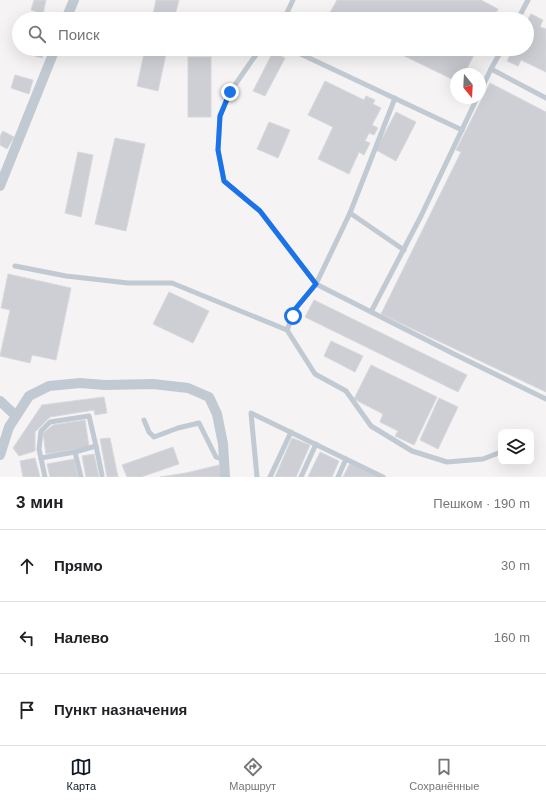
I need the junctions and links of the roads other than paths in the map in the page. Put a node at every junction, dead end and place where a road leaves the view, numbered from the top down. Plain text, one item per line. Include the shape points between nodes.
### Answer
1 (74, 0) edge
2 (293, 0) edge
3 (528, 0) edge
4 (69, 12) edge
5 (287, 12) edge
6 (522, 12) edge
7 (51, 56) edge
8 (255, 56) edge
9 (305, 56) edge
10 (498, 56) edge
11 (491, 69) junction
12 (486, 79) edge
13 (395, 98) junction
14 (546, 98) edge
15 (474, 104) edge
16 (462, 130) junction
17 (0, 186) edge
18 (350, 213) junction
19 (404, 250) junction
20 (15, 266) dead end
21 (316, 284) junction
22 (371, 312) junction
23 (287, 330) junction
24 (546, 399) edge
25 (0, 401) edge
26 (16, 416) junction
27 (144, 420) dead end
28 (291, 432) junction
29 (316, 444) junction
30 (96, 446) junction
31 (75, 452) junction
32 (498, 453) edge
33 (0, 455) edge
34 (41, 458) junction
35 (346, 459) junction
36 (224, 460) junction
37 (102, 475) dead end
38 (45, 477) edge
39 (81, 477) edge
40 (225, 477) edge
41 (257, 477) edge
42 (270, 477) edge
43 (301, 477) edge
44 (338, 477) edge
45 (383, 477) edge

1 - 4 street
2 - 5 lane
3 - 6 lane
7 - 17 street
8 - 21 lane via 230,92 220,116 218,150 224,181 260,211
9 - 13 lane
10 - 11 lane
11 - 12 lane
11 - 14 lane
13 - 16 lane
13 - 18 lane
15 - 16 lane
16 - 19 lane
18 - 19 lane
18 - 21 lane
19 - 22 lane
20 - 23 lane via 66,276 128,283 172,282
21 - 22 lane
21 - 23 lane via 296,308
22 - 24 lane
23 - 32 lane via 315,374 346,391 370,426 412,451 447,462 483,459
25 - 26 street
26 - 33 street via 9,427
26 - 36 street via 29,396 49,386 80,383 153,384 188,388 209,397 217,414 224,444
27 - 36 lane via 154,437 199,423 216,457
28 - 29 lane
28 - 41 lane via 251,413
28 - 42 lane
29 - 35 lane
29 - 43 lane
30 - 31 lane
30 - 34 lane via 88,416 50,422 41,431
30 - 37 lane
31 - 34 lane
31 - 39 lane
34 - 38 lane
35 - 44 lane
35 - 45 lane
36 - 40 street

